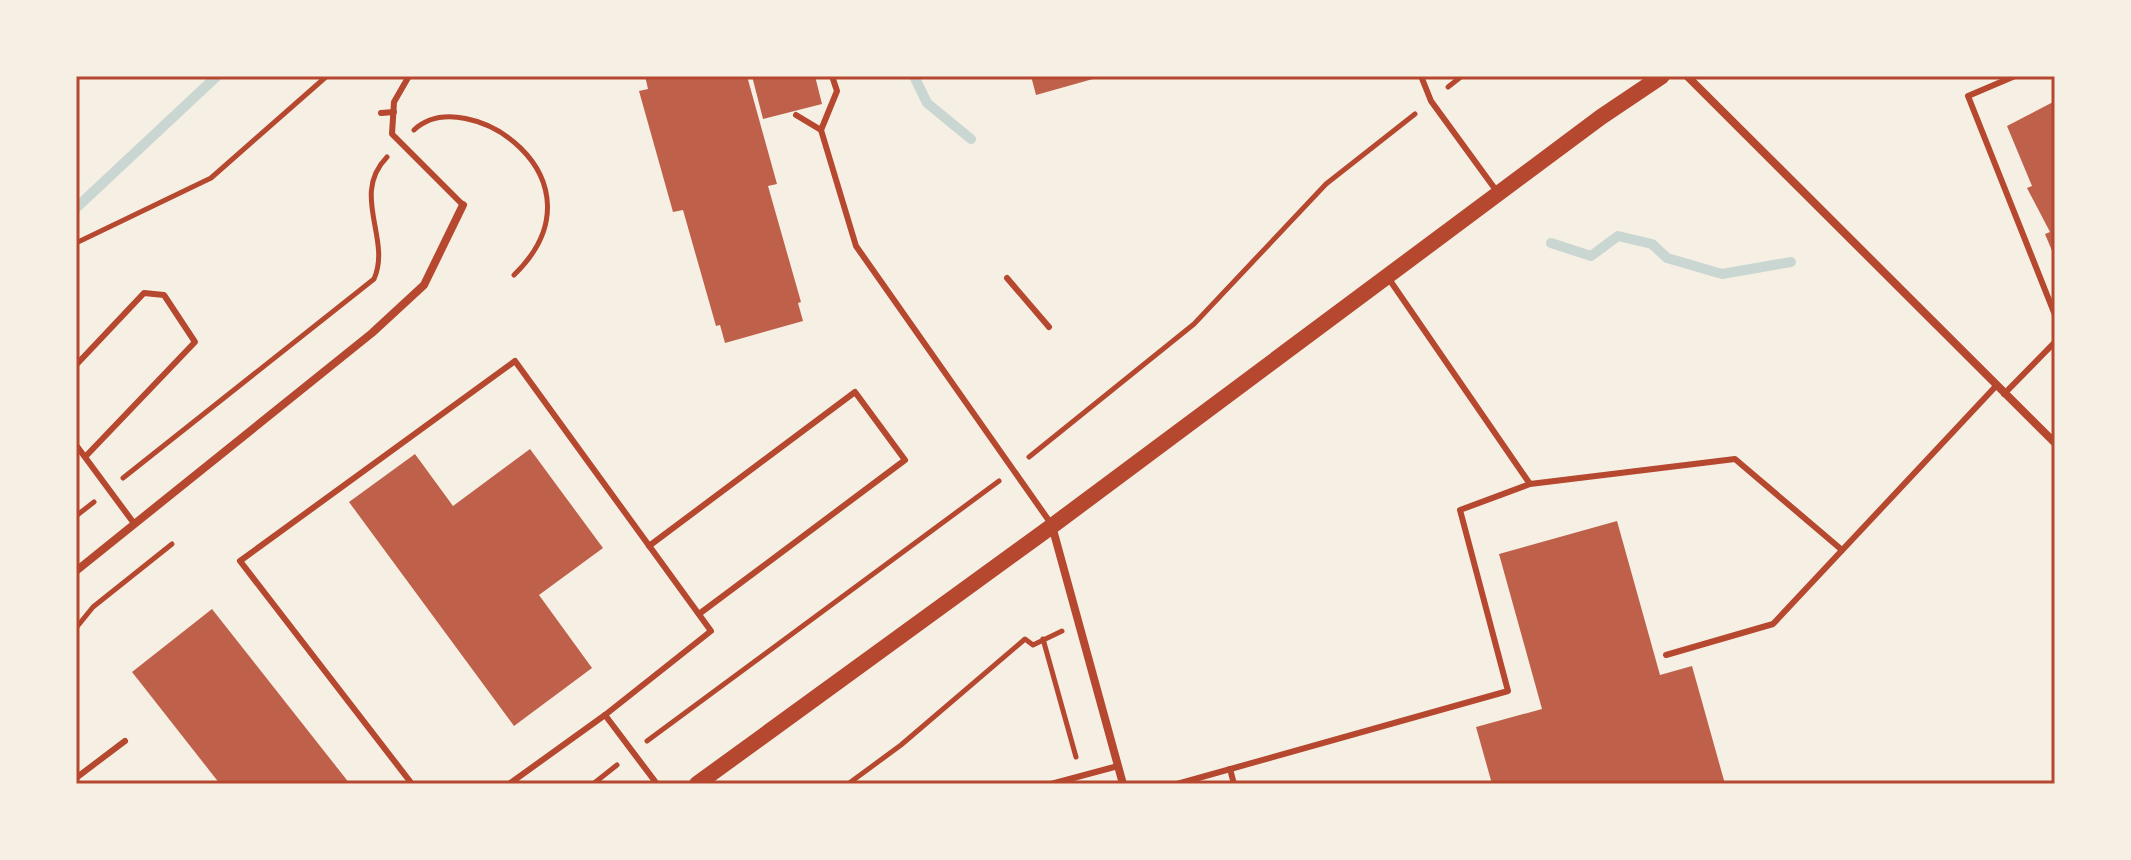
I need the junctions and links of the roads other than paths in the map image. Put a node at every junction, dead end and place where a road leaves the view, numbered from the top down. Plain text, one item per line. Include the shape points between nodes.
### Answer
1 (409, 76) edge
2 (832, 76) edge
3 (1421, 76) edge
4 (1662, 76) edge
5 (1687, 76) edge
6 (2015, 76) edge
7 (394, 112) junction
8 (381, 113) dead end
9 (796, 115) dead end
10 (821, 130) junction
11 (1498, 193) junction
12 (463, 205) joint
13 (1387, 276) junction
14 (1007, 278) dead end
15 (2055, 315) edge
16 (1049, 327) dead end
17 (2055, 342) edge
18 (76, 365) edge
19 (1996, 386) junction
20 (2004, 394) junction
21 (2055, 443) edge
22 (76, 445) edge
23 (86, 456) junction
24 (1530, 484) junction
25 (133, 522) junction
26 (1052, 526) junction
27 (649, 546) junction
28 (1842, 550) junction
29 (76, 571) edge
30 (699, 614) junction
31 (1666, 655) dead end
32 (605, 715) junction
33 (125, 741) dead end
34 (1118, 766) junction
35 (1230, 769) junction
36 (76, 778) edge
37 (412, 784) edge
38 (509, 784) edge
39 (657, 784) edge
40 (697, 784) edge
41 (1051, 784) edge
42 (1123, 784) edge
43 (1177, 784) edge
44 (1234, 784) edge

1 - 7 lane
2 - 10 lane via 837,91
3 - 11 lane via 1431,101
4 - 11 main road
5 - 19 street
6 - 15 lane via 1968,96
7 - 8 lane
7 - 12 lane via 392,134
9 - 10 lane
10 - 26 lane via 856,246
11 - 13 main road
12 - 25 street via 424,285 372,333
13 - 24 lane
13 - 26 main road
14 - 16 lane
17 - 20 lane
18 - 23 lane via 144,293 164,295 195,342
19 - 20 street
19 - 28 lane
20 - 21 street
22 - 23 lane
23 - 25 lane
24 - 28 lane via 1735,459
24 - 35 lane via 1460,510 1508,691
25 - 29 street
26 - 34 street
26 - 40 main road
27 - 30 lane
27 - 30 lane via 855,392 905,460
27 - 37 lane via 515,361 240,561
28 - 31 lane via 1773,624
30 - 32 lane via 711,631
32 - 38 lane
32 - 39 lane
33 - 36 lane
34 - 41 lane
34 - 42 street
35 - 43 lane
35 - 44 lane

